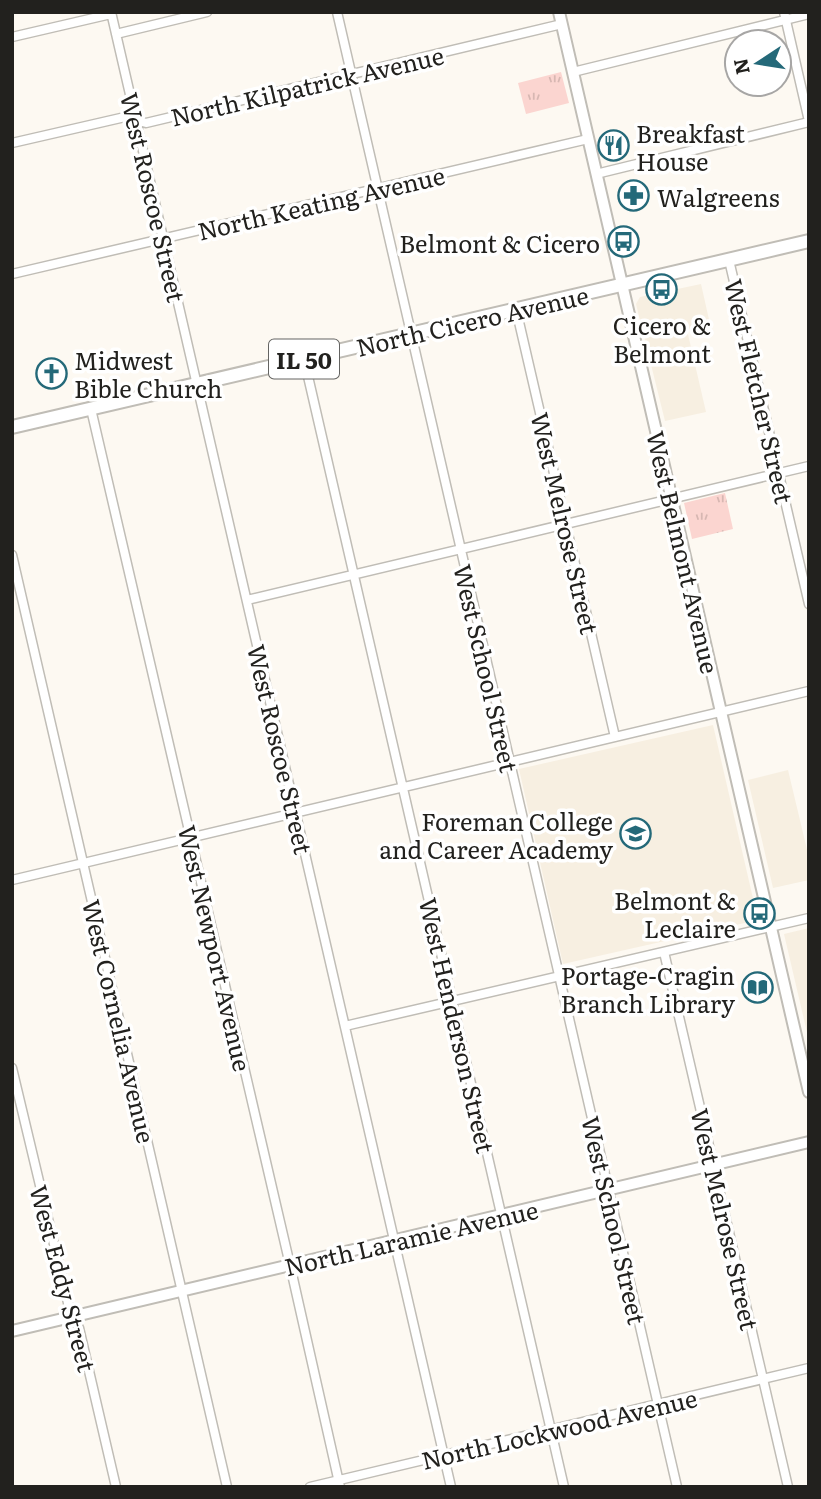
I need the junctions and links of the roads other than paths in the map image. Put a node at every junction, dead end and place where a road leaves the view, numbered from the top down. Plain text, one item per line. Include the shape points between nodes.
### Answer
1 (206, 12) edge
2 (337, 12) edge
3 (559, 12) edge
4 (111, 13) edge
5 (809, 14) edge
6 (785, 16) edge
7 (562, 24) junction
8 (116, 34) junction
9 (12, 37) edge
10 (573, 72) junction
11 (351, 75) junction
12 (136, 120) junction
13 (809, 122) edge
14 (588, 139) junction
15 (12, 144) edge
16 (596, 174) junction
17 (377, 188) junction
18 (163, 239) junction
19 (809, 241) edge
20 (729, 260) junction
21 (12, 274) edge
22 (622, 285) junction
23 (516, 309) junction
24 (411, 334) junction
25 (304, 359) junction
26 (197, 384) junction
27 (91, 409) junction
28 (12, 427) edge
29 (809, 466) edge
30 (778, 473) junction
31 (672, 499) junction
32 (566, 524) junction
33 (460, 549) junction
34 (12, 555) edge
35 (354, 575) junction
36 (247, 600) junction
37 (809, 604) edge
38 (809, 691) edge
39 (721, 712) junction
40 (615, 737) junction
41 (509, 762) junction
42 (403, 788) junction
43 (296, 813) junction
44 (190, 838) junction
45 (84, 863) junction
46 (12, 880) edge
47 (809, 918) edge
48 (771, 927) junction
49 (664, 952) junction
50 (558, 976) junction
51 (452, 1001) junction
52 (345, 1026) junction
53 (12, 1068) edge
54 (809, 1092) edge
55 (809, 1142) edge
56 (713, 1165) junction
57 (608, 1190) junction
58 (501, 1215) junction
59 (394, 1241) junction
60 (290, 1265) junction
61 (183, 1291) junction
62 (74, 1317) junction
63 (12, 1331) edge
64 (809, 1368) edge
65 (763, 1379) junction
66 (658, 1404) junction
67 (551, 1429) junction
68 (444, 1455) junction
69 (339, 1483) edge
70 (116, 1487) edge
71 (227, 1487) edge
72 (310, 1487) edge
73 (451, 1487) edge
74 (564, 1487) edge
75 (677, 1487) edge
76 (788, 1487) edge

1 - 8 street
2 - 11 street, West School Street
3 - 7 main road, West Belmont Avenue
4 - 8 street, West Roscoe Street
4 - 9 street
5 - 6 street
6 - 10 street
6 - 13 street
7 - 10 main road, West Belmont Avenue
7 - 11 street, North Kilpatrick Avenue
8 - 12 street, West Roscoe Street
10 - 14 main road, West Belmont Avenue
11 - 12 street, North Kilpatrick Avenue via 146,124
11 - 17 street, West School Street
12 - 15 street, North Kilpatrick Avenue via 125,117
12 - 18 street, West Roscoe Street
13 - 16 street
14 - 16 main road, West Belmont Avenue
14 - 17 street, North Keating Avenue
16 - 22 main road, West Belmont Avenue
17 - 18 street, North Keating Avenue
17 - 24 street, West School Street
18 - 21 street, North Keating Avenue
18 - 26 street, West Roscoe Street
19 - 20 main road, North Cicero Avenue / IL 50
20 - 22 main road, North Cicero Avenue / IL 50
20 - 30 street, West Fletcher Street
22 - 23 main road, North Cicero Avenue / IL 50
22 - 31 main road, West Belmont Avenue
23 - 24 main road, North Cicero Avenue / IL 50
23 - 32 street, West Melrose Street
24 - 25 main road, North Cicero Avenue / IL 50
24 - 33 street, West School Street
25 - 26 main road, North Cicero Avenue / IL 50
25 - 35 street, West Henderson Street
26 - 27 main road, North Cicero Avenue / IL 50
26 - 36 street, West Roscoe Street
27 - 28 main road, North Cicero Avenue / IL 50
27 - 44 street, West Newport Avenue
29 - 30 street
30 - 31 street
30 - 37 street, West Fletcher Street
31 - 32 street
31 - 39 main road, West Belmont Avenue
32 - 33 street
32 - 40 street, West Melrose Street
33 - 35 street
33 - 41 street, West School Street
34 - 45 street, West Cornelia Avenue
35 - 36 street
35 - 42 street, West Henderson Street
36 - 43 street, West Roscoe Street
38 - 39 street
39 - 40 street
39 - 48 main road, West Belmont Avenue
40 - 41 street
41 - 42 street
41 - 50 street, West School Street
42 - 43 street
42 - 51 street, West Henderson Street
43 - 44 street
43 - 52 street, West Roscoe Street
44 - 45 street
44 - 60 street, West Newport Avenue
45 - 46 street
45 - 61 street, West Cornelia Avenue
47 - 48 street
48 - 49 street
48 - 54 main road, West Belmont Avenue
49 - 50 street
49 - 56 street, West Melrose Street
50 - 51 street
50 - 57 street, West School Street
51 - 52 street
51 - 58 street, West Henderson Street
52 - 59 street, West Roscoe Street
53 - 62 street, West Eddy Street
55 - 56 main road, North Laramie Avenue
56 - 57 main road, North Laramie Avenue
56 - 65 street, West Melrose Street
57 - 58 main road, North Laramie Avenue
57 - 66 street, West School Street
58 - 59 main road, North Laramie Avenue
58 - 67 street, West Henderson Street
59 - 60 main road, North Laramie Avenue
59 - 68 street, West Roscoe Street
60 - 61 main road, North Laramie Avenue
60 - 69 street, West Newport Avenue
61 - 62 main road, North Laramie Avenue
61 - 71 street, West Cornelia Avenue
62 - 63 main road, North Laramie Avenue
62 - 70 street, West Eddy Street
64 - 65 street, North Lockwood Avenue
65 - 66 street, North Lockwood Avenue
65 - 76 street, West Melrose Street
66 - 67 street, North Lockwood Avenue
66 - 75 street, West School Street
67 - 68 street, North Lockwood Avenue
67 - 74 street, West Henderson Street
68 - 69 street, North Lockwood Avenue
68 - 73 street, West Roscoe Street
69 - 72 street, North Lockwood Avenue

